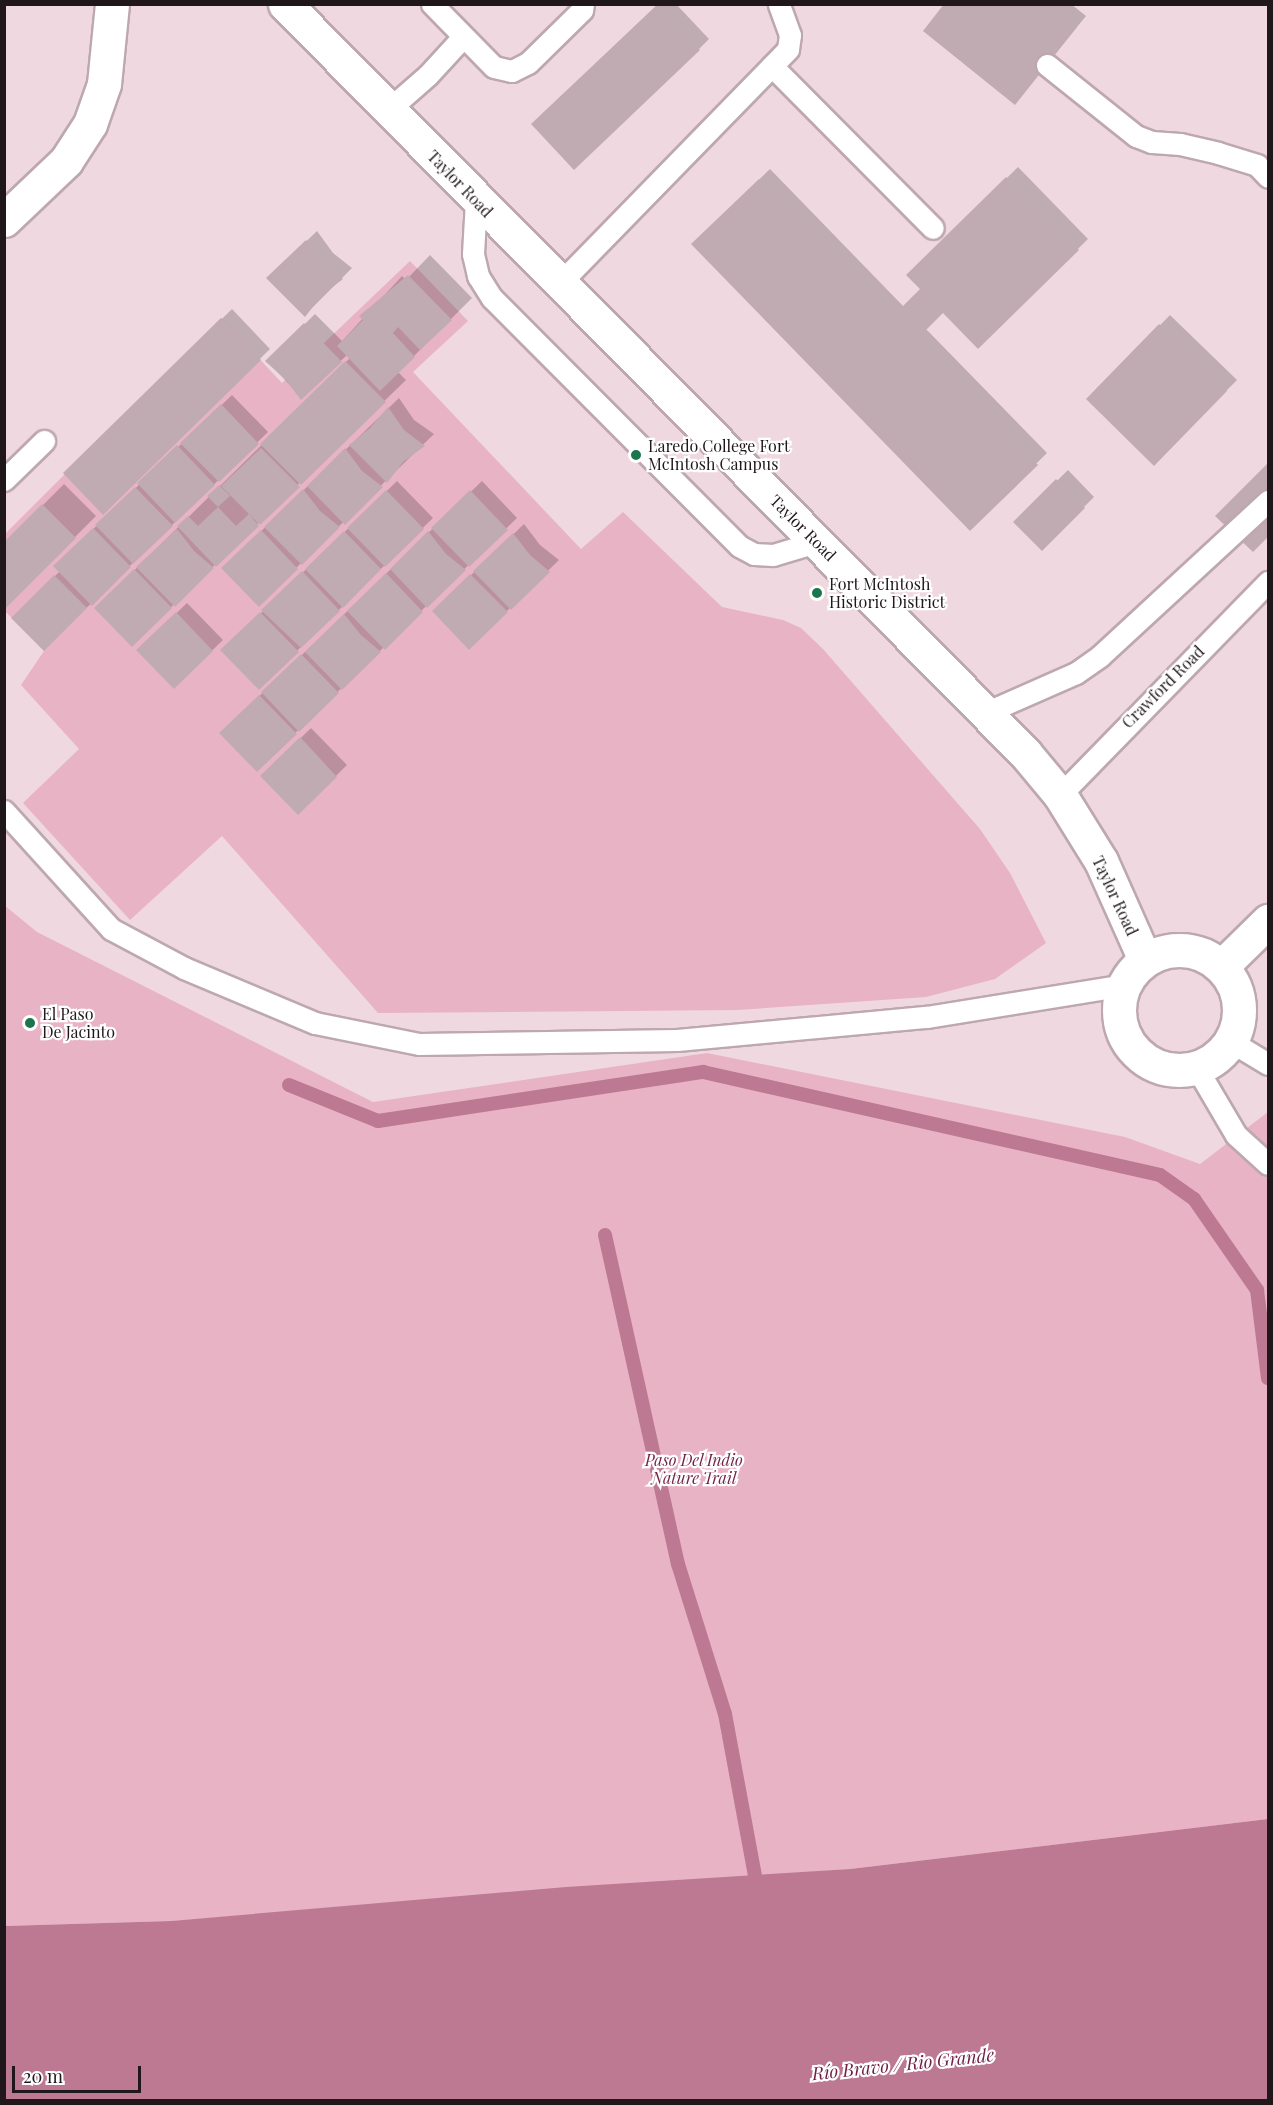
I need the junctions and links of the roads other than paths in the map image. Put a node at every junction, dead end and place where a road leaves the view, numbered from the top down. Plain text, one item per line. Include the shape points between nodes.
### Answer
1 (112, 4) edge
2 (285, 4) edge
3 (432, 4) edge
4 (583, 4) edge
5 (780, 5) edge
6 (462, 38) junction
7 (1047, 65) dead end
8 (772, 66) junction
9 (388, 110) junction
10 (1269, 177) edge
11 (476, 200) junction
12 (4, 220) edge
13 (933, 228) dead end
14 (559, 284) junction
15 (44, 441) dead end
16 (4, 480) edge
17 (1269, 501) edge
18 (816, 542) junction
19 (1269, 582) edge
20 (985, 712) junction
21 (1060, 795) junction
22 (4, 811) edge
23 (1269, 921) edge
24 (1145, 960) junction
25 (1221, 968) junction
26 (1124, 985) junction
27 (1230, 1041) junction
28 (1269, 1064) edge
29 (1196, 1068) junction
30 (1269, 1164) edge

1 - 12 street via 104,84 90,124 66,161
2 - 9 street, Taylor Road
3 - 6 lane
4 - 6 lane via 582,10 528,63 512,71 494,67
5 - 8 lane via 789,42 788,49
6 - 9 lane
7 - 10 lane via 1136,136 1228,156 1257,165
8 - 13 lane
8 - 14 lane
9 - 11 street, Taylor Road
11 - 14 street, Taylor Road
11 - 18 lane via 472,254 478,276 492,298 740,546 754,554 773,555
14 - 18 street, Taylor Road
15 - 16 lane
17 - 20 lane via 1100,656 1076,673
18 - 20 street, Taylor Road
19 - 21 lane, Crawford Road
20 - 21 street, Taylor Road
21 - 24 street, Taylor Road via 1101,861
22 - 26 lane via 111,929 184,968 315,1023 419,1044 676,1040 927,1017
23 - 25 street
24 - 25 street via 1176,949 1208,957
24 - 26 street
25 - 27 street via 1233,984 1238,1003 1238,1023
26 - 29 street via 1119,1003 1120,1023 1140,1057 1177,1071
27 - 28 lane
27 - 29 street via 1210,1062
29 - 30 lane via 1236,1135

